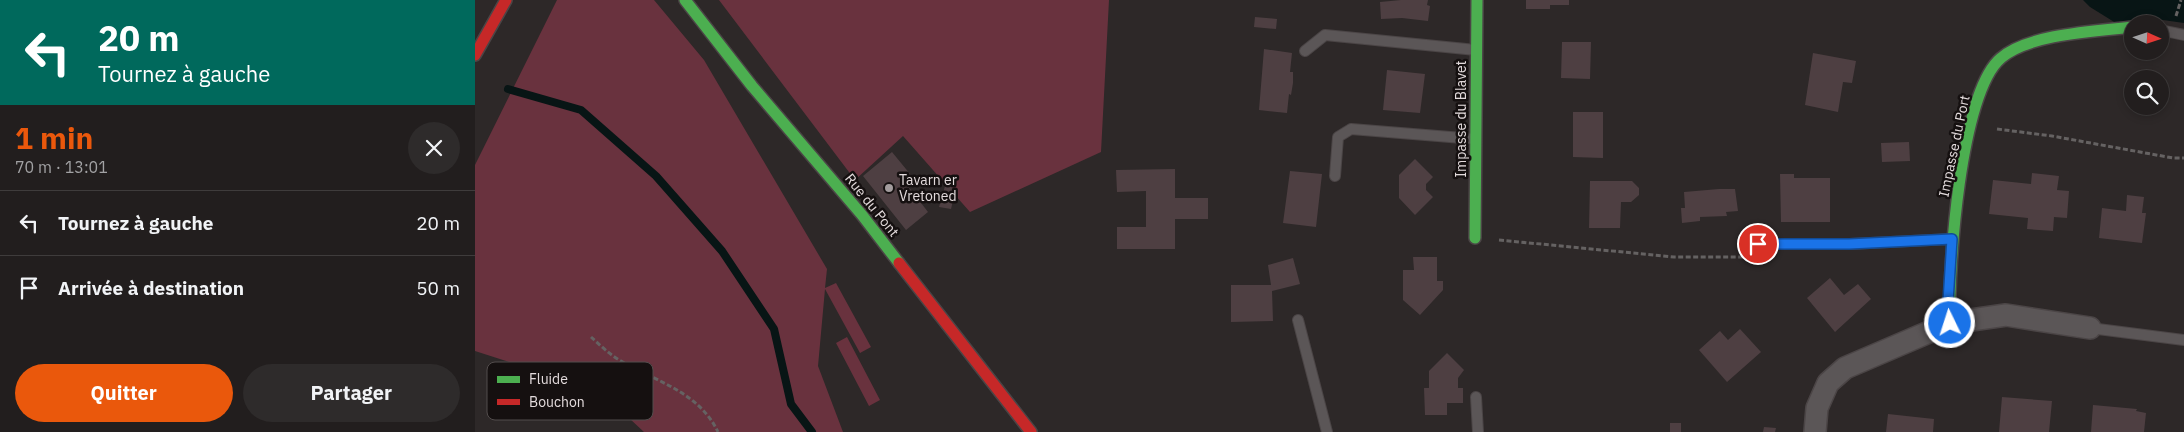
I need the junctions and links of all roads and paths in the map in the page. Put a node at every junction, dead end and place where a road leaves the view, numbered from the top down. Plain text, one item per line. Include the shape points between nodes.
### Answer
1 (506, 0) edge
2 (685, 0) edge
3 (1477, 0) edge
4 (2124, 28) edge
5 (2169, 32) edge
6 (2184, 36) edge
7 (1477, 50) junction
8 (1305, 51) dead end
9 (475, 55) edge
10 (1972, 124) junction
11 (1476, 140) junction
12 (2184, 158) edge
13 (1335, 176) dead end
14 (1475, 238) joint
15 (1952, 239) junction
16 (1758, 244) dead end
17 (1750, 256) dead end
18 (1298, 320) dead end
19 (1950, 323) junction
20 (2090, 328) joint
21 (591, 337) dead end
22 (2184, 340) edge
23 (622, 362) edge
24 (653, 379) edge
25 (1476, 397) dead end
26 (718, 432) edge
27 (1031, 432) edge
28 (1327, 432) edge
29 (1478, 432) edge
30 (1815, 432) edge

1 - 9 street
2 - 27 street, Rue du Pont via 752,86 862,215
3 - 7 street, Impasse du Blavet
4 - 10 street, Impasse du Port via 2056,38 2011,51 1999,58 1990,68
5 - 6 lane
7 - 8 lane via 1325,35
7 - 11 street, Impasse du Blavet
10 - 12 path
10 - 15 street, Impasse du Port
11 - 13 lane via 1351,129 1338,137
11 - 14 street, Impasse du Blavet
14 - 17 path via 1674,257
15 - 16 lane
15 - 19 street, Impasse du Port
18 - 28 lane
19 - 20 street via 2006,315
19 - 30 street via 1845,368 1828,384 1817,408
20 - 22 lane
21 - 23 path
24 - 26 path via 699,403
25 - 29 lane

